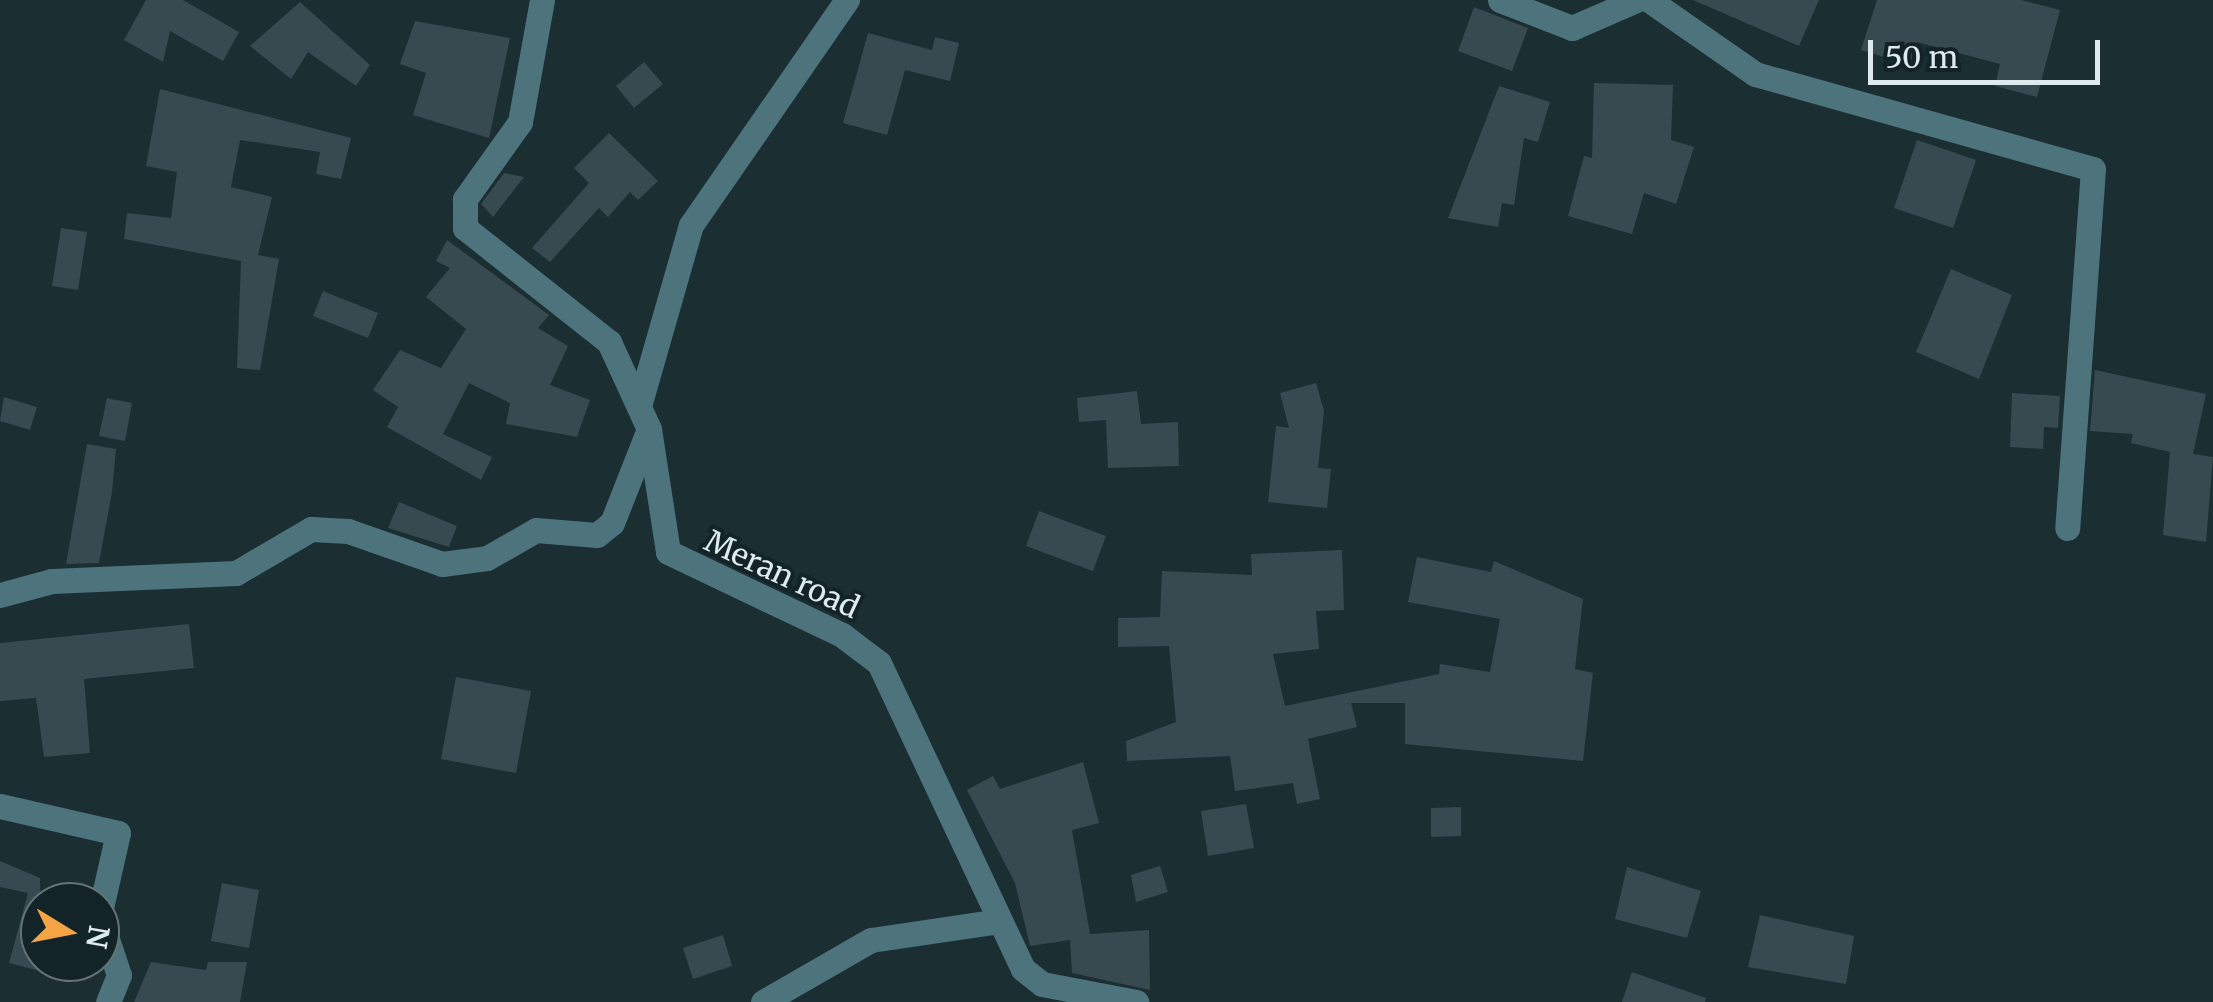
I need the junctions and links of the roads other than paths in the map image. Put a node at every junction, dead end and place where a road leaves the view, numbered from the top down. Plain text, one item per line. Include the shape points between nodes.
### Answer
1 (542, 0) edge
2 (848, 0) edge
3 (1500, 0) edge
4 (1636, 0) edge
5 (1649, 0) edge
6 (644, 418) junction
7 (2066, 528) dead end
8 (0, 595) edge
9 (0, 806) edge
10 (107, 882) edge
11 (999, 921) junction
12 (763, 1002) edge
13 (1136, 1002) edge

1 - 6 street, Meran road via 520,122 465,198 465,228 609,342
2 - 6 street via 691,224
3 - 4 street via 1572,28
5 - 7 street via 1756,74 2093,169
6 - 8 street via 612,523 597,535 536,530 487,558 442,564 348,531 311,529 236,573 52,581
6 - 11 street, Meran road via 668,552 842,635 879,663
9 - 10 street via 118,833
11 - 12 street via 872,940
11 - 13 street, Meran road via 1022,969 1042,984

